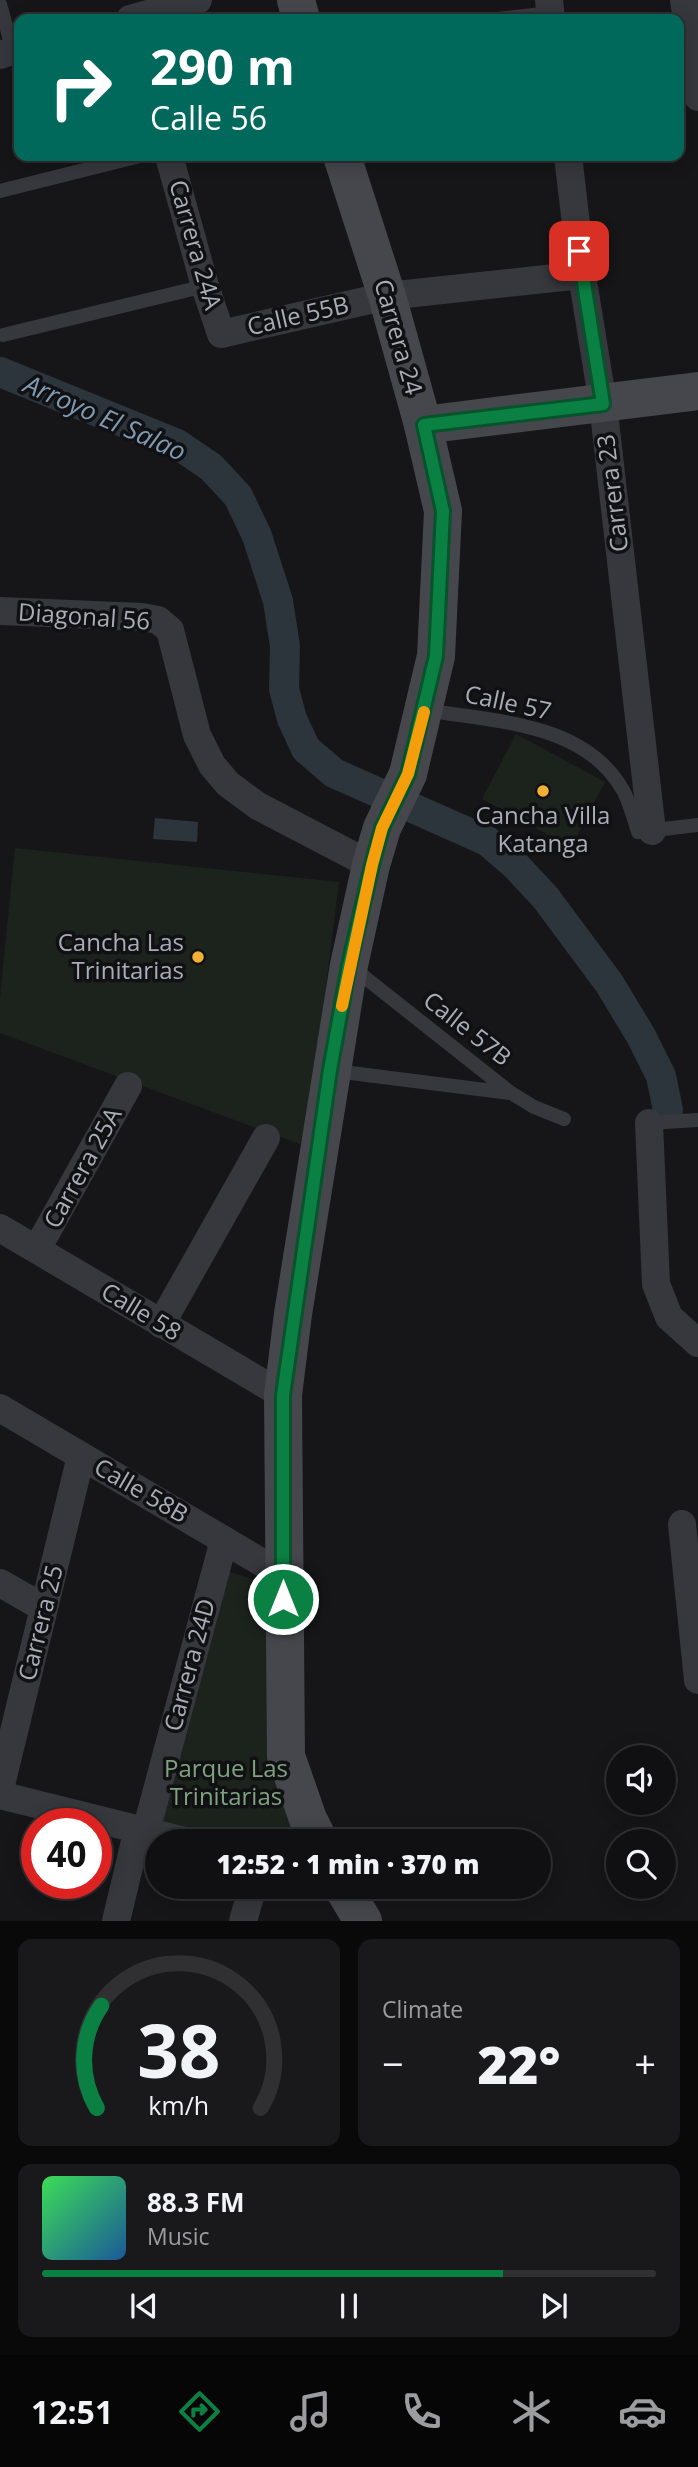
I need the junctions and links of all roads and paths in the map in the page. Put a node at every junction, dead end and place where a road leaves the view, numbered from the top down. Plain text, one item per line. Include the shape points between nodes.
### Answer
1 (198, 0) edge
2 (684, 0) edge
3 (0, 4) edge
4 (550, 11) edge
5 (133, 14) edge
6 (530, 14) edge
7 (11, 52) edge
8 (698, 97) edge
9 (120, 161) edge
10 (170, 161) edge
11 (344, 161) edge
12 (569, 161) edge
13 (0, 191) edge
14 (582, 275) junction
15 (205, 286) junction
16 (387, 296) junction
17 (221, 334) joint
18 (3, 335) dead end
19 (698, 391) edge
20 (603, 404) junction
21 (424, 425) junction
22 (0, 611) edge
23 (425, 710) junction
24 (698, 825) edge
25 (652, 831) junction
26 (372, 865) junction
27 (349, 965) junction
28 (330, 1070) junction
29 (128, 1086) dead end
30 (511, 1093) junction
31 (564, 1119) dead end
32 (698, 1120) edge
33 (649, 1123) joint
34 (266, 1138) dead end
35 (0, 1227) edge
36 (37, 1249) junction
37 (161, 1324) junction
38 (698, 1343) edge
39 (283, 1395) junction
40 (0, 1408) edge
41 (81, 1456) junction
42 (682, 1524) dead end
43 (224, 1540) junction
44 (283, 1575) junction
45 (0, 1584) edge
46 (44, 1608) junction
47 (698, 1680) edge
48 (0, 1789) edge
49 (0, 1795) edge
50 (313, 1829) edge
51 (142, 1830) junction
52 (145, 1831) edge
53 (249, 1899) edge
54 (350, 1899) edge
55 (116, 1921) edge
56 (243, 1921) edge
57 (363, 1921) edge

1 - 5 street
2 - 8 street
3 - 7 lane
4 - 6 lane
9 - 13 lane
10 - 15 street, Carrera 24A
11 - 16 street, Carrera 24
12 - 14 street, Carrera 23
14 - 16 street, Calle 55B
14 - 20 street, Carrera 23
15 - 17 street, Carrera 24A
15 - 18 lane
16 - 17 street, Calle 55B
16 - 21 street, Carrera 24
19 - 20 street
20 - 21 street
20 - 25 street, Carrera 23
21 - 23 street, Carrera 24 via 443,511 436,656
22 - 26 street, Diagonal 56 via 158,620 170,630 197,735 228,785 258,806
23 - 25 lane, Calle 57 via 517,724 575,743 596,757 618,783 638,832
23 - 26 street, Carrera 24 via 408,774 382,828
24 - 25 lane
26 - 27 street, Carrera 24
27 - 28 street, Carrera 24
27 - 30 lane, Calle 57B
28 - 30 lane
28 - 39 street, Carrera 24
29 - 36 street, Carrera 25A
30 - 31 lane, Calle 57B
32 - 33 lane
33 - 38 street via 656,1284 669,1317
34 - 37 street
35 - 36 street, Calle 58
36 - 37 street, Calle 58
37 - 39 street, Calle 58
39 - 44 street, Carrera 24
40 - 41 street, Calle 58B
41 - 43 street, Calle 58B
41 - 46 street, Carrera 25
42 - 47 street
43 - 44 street, Calle 58B
43 - 51 street, Carrera 24D
44 - 50 street, Carrera 24 via 286,1756
45 - 46 street
46 - 48 street, Carrera 25
49 - 51 street
51 - 52 street
51 - 55 street, Carrera 24D
53 - 56 street
54 - 57 street

